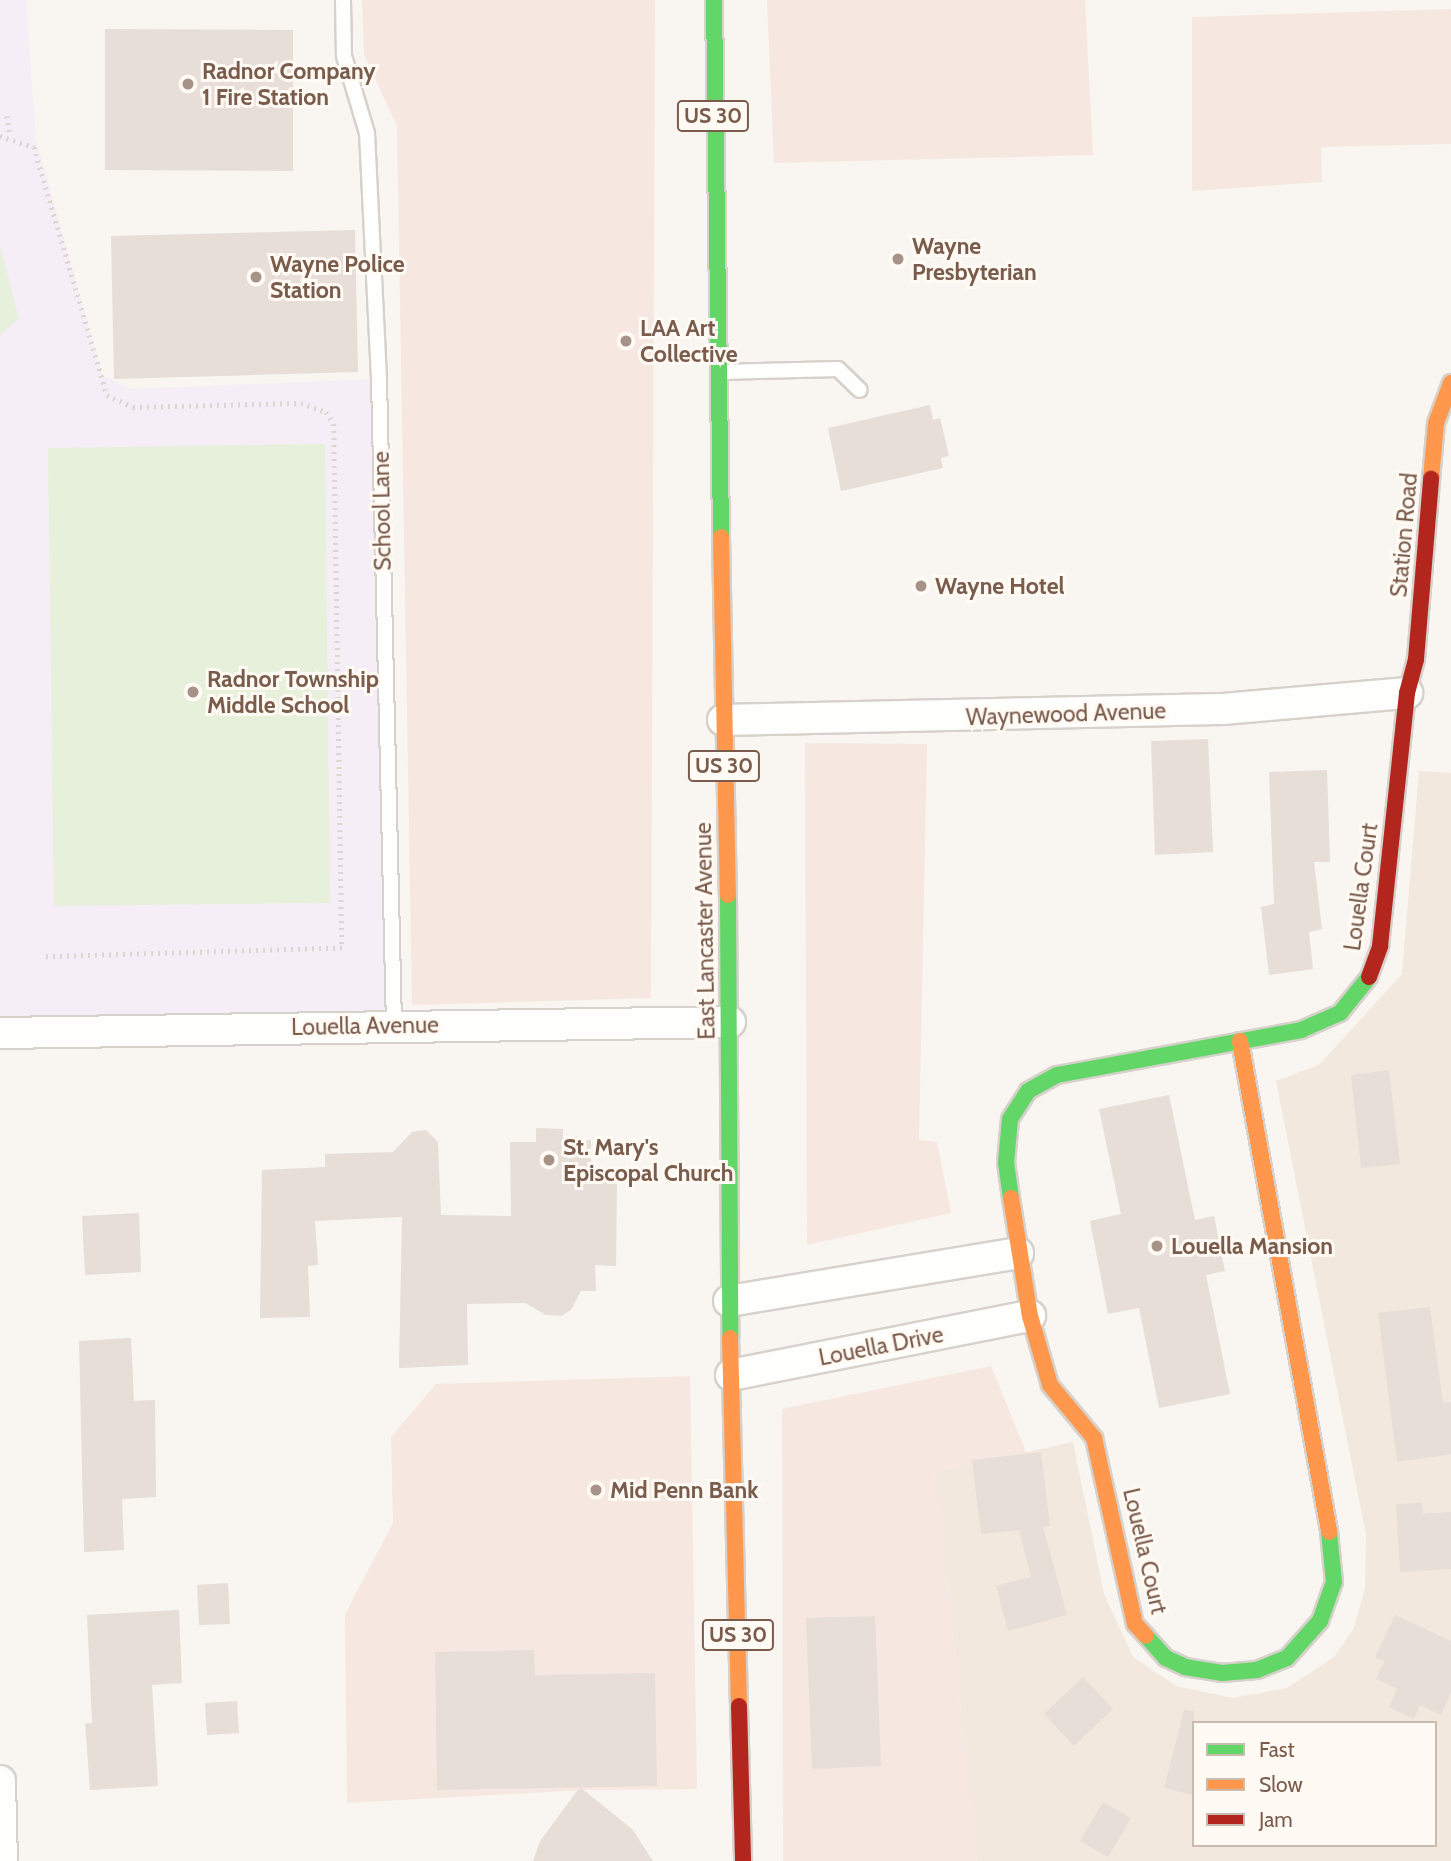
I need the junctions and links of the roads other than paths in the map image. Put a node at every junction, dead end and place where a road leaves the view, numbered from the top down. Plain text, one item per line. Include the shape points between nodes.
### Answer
1 (343, 0) edge
2 (715, 0) edge
3 (718, 372) junction
4 (1451, 383) edge
5 (860, 390) dead end
6 (1407, 693) junction
7 (723, 720) junction
8 (730, 1022) junction
9 (394, 1024) junction
10 (0, 1033) edge
11 (1240, 1041) junction
12 (1018, 1253) junction
13 (729, 1301) junction
14 (1030, 1316) junction
15 (731, 1375) junction
16 (0, 1781) edge
17 (2, 1861) edge
18 (743, 1861) edge

1 - 9 lane, School Lane via 344,56 367,133 379,379
2 - 3 main road, East Lancaster Avenue / US 30
3 - 5 lane via 838,369
3 - 7 main road, East Lancaster Avenue / US 30
4 - 6 main road, Station Road via 1436,423 1416,659
6 - 7 street, Waynewood Avenue via 1223,709
6 - 11 main road, Louella Court via 1380,946 1366,985 1350,1005 1328,1020
7 - 8 main road, East Lancaster Avenue / US 30
8 - 9 street, Louella Avenue
8 - 13 main road, East Lancaster Avenue / US 30
9 - 10 street, Louella Avenue
11 - 12 main road, Louella Court via 1057,1075 1028,1091 1010,1119 1007,1136 1006,1163
11 - 14 main road, Louella Court via 1333,1553 1334,1581 1327,1610 1287,1658 1257,1670 1205,1672 1166,1658 1143,1635 1135,1624 1094,1438 1050,1385
12 - 13 street
12 - 14 main road, Louella Court
13 - 15 main road, East Lancaster Avenue / US 30
14 - 15 street, Louella Drive
15 - 18 main road, East Lancaster Avenue / US 30
16 - 17 street

